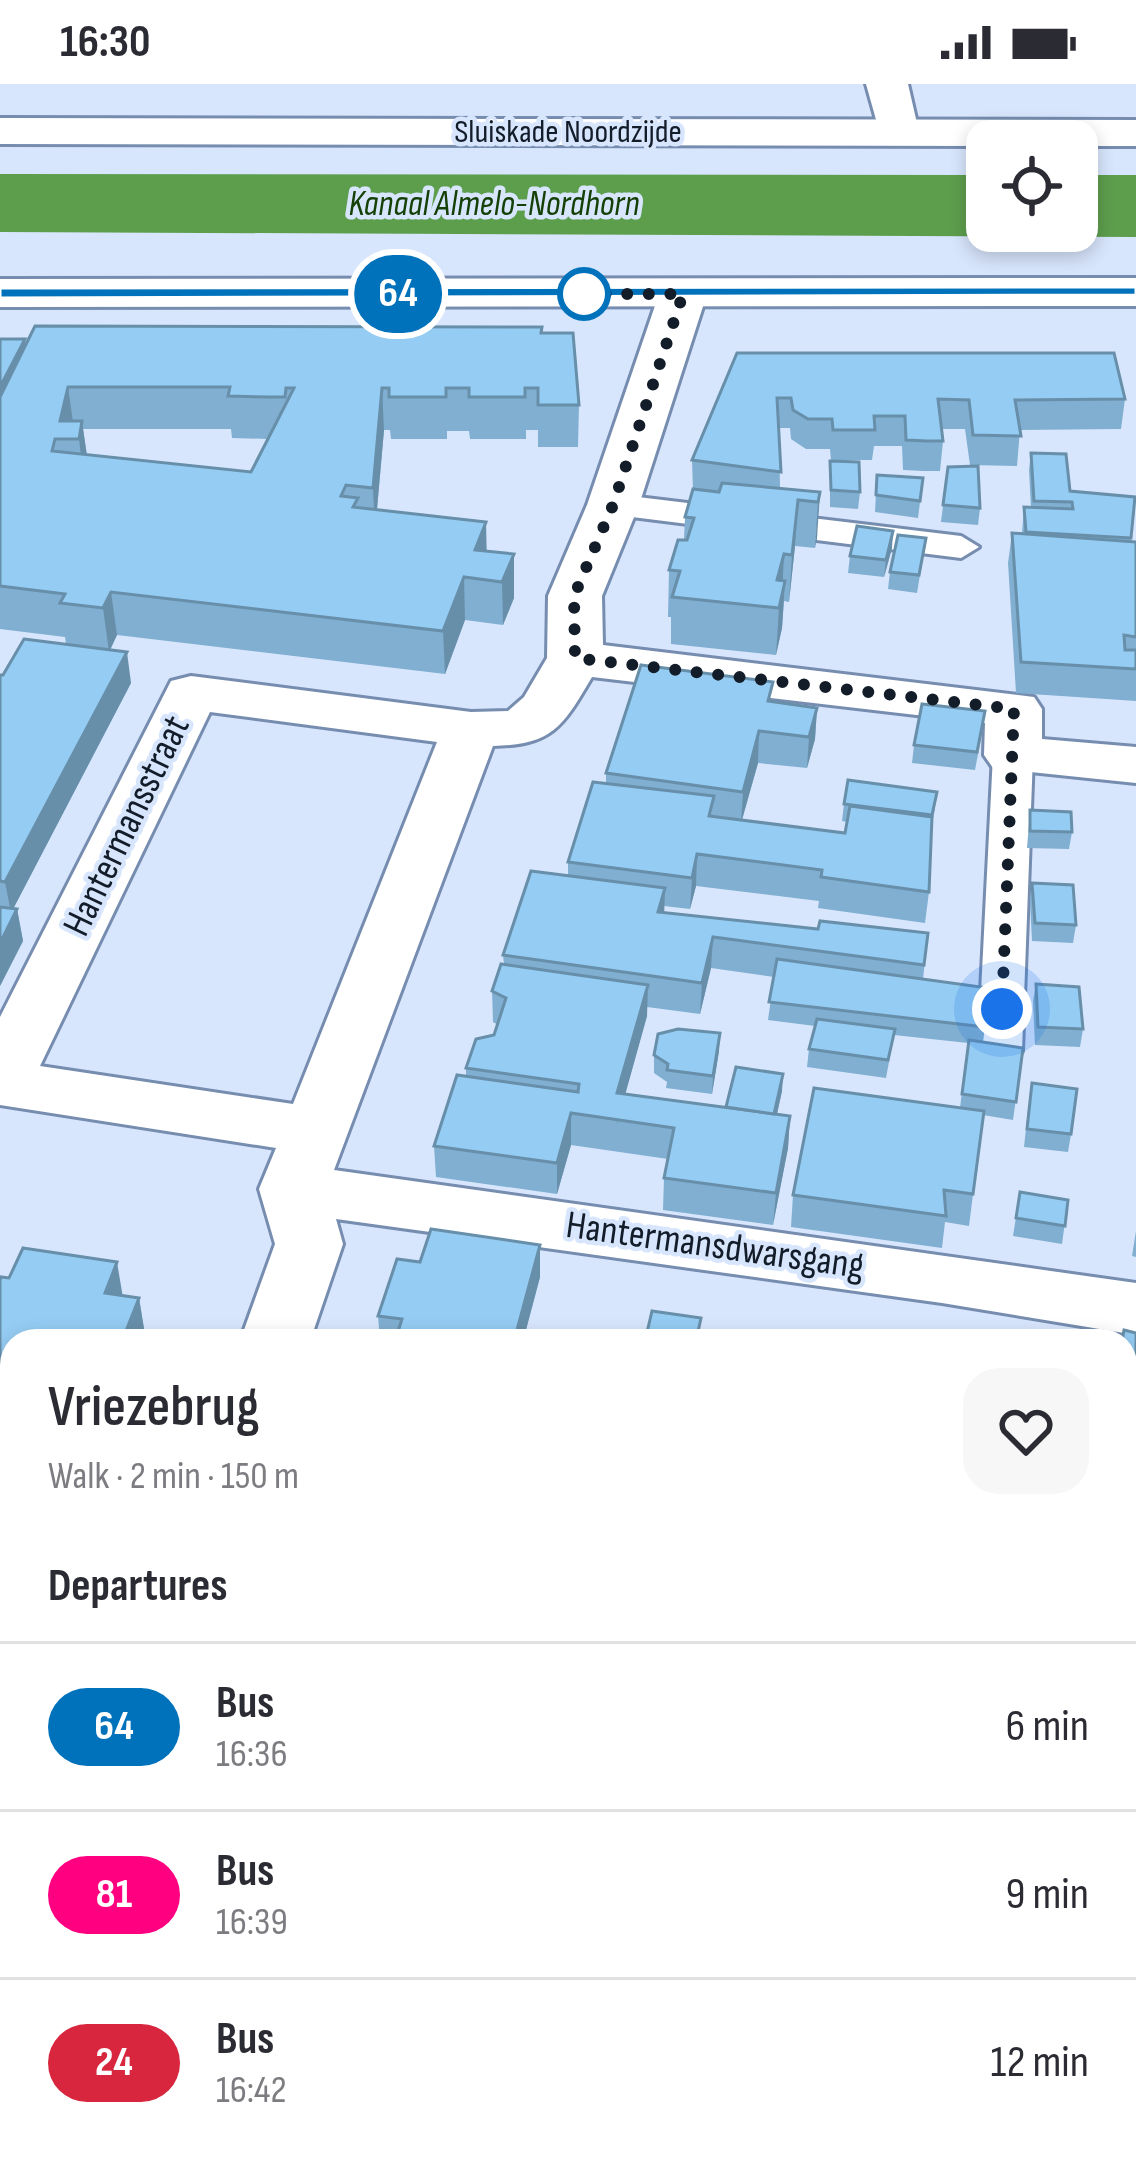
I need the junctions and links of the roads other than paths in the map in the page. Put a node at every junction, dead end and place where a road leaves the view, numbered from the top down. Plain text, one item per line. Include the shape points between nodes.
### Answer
1 (887, 84) edge
2 (0, 131) edge
3 (897, 132) junction
4 (1136, 133) edge
5 (1136, 292) edge
6 (0, 293) edge
7 (683, 294) junction
8 (613, 505) junction
9 (962, 547) dead end
10 (575, 658) junction
11 (471, 729) junction
12 (1013, 755) junction
13 (1136, 765) edge
14 (1000, 1051) edge
15 (0, 1082) edge
16 (304, 1160) junction
17 (1136, 1310) edge
18 (279, 1329) edge

1 - 3 street
2 - 3 street, Sluiskade Noordzijde
3 - 4 street, Sluiskade Noordzijde
5 - 7 street
6 - 7 street
7 - 8 street
8 - 9 lane
8 - 10 street via 574,596
10 - 11 street, Hantermansstraat via 523,728
10 - 12 street via 1014,709
11 - 15 street, Hantermansstraat via 191,693
11 - 16 street
12 - 13 street
12 - 14 lane
15 - 16 street, Hantermansstraat
16 - 17 street, Hantermansdwarsgang
16 - 18 street via 309,1244

